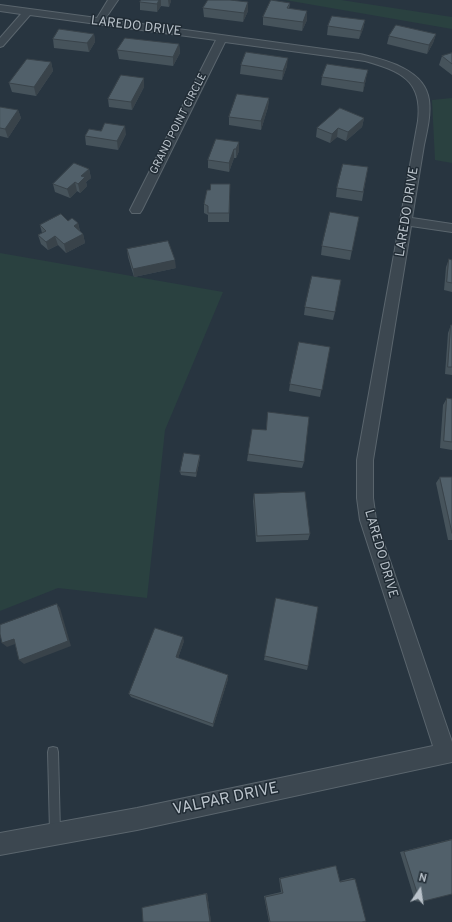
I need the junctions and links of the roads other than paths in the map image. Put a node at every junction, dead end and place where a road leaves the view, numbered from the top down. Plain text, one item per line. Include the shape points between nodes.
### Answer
1 (113, 0) edge
2 (0, 8) edge
3 (27, 12) junction
4 (99, 22) junction
5 (222, 38) junction
6 (0, 44) edge
7 (136, 210) dead end
8 (406, 221) junction
9 (452, 228) edge
10 (53, 752) dead end
11 (448, 753) edge
12 (55, 833) junction
13 (0, 844) edge

1 - 4 street
2 - 3 street, LAREDO DRIVE
3 - 4 street, LAREDO DRIVE
3 - 6 street
4 - 5 street, LAREDO DRIVE
5 - 7 street, GRAND POINT CIRCLE
5 - 8 street, LAREDO DRIVE via 360,57 381,62 407,75 423,95 424,108
8 - 9 street
8 - 11 street, LAREDO DRIVE via 365,460 365,498 373,534
10 - 12 lane
11 - 12 street, VALPAR DRIVE via 137,819
12 - 13 street, VALPAR DRIVE

